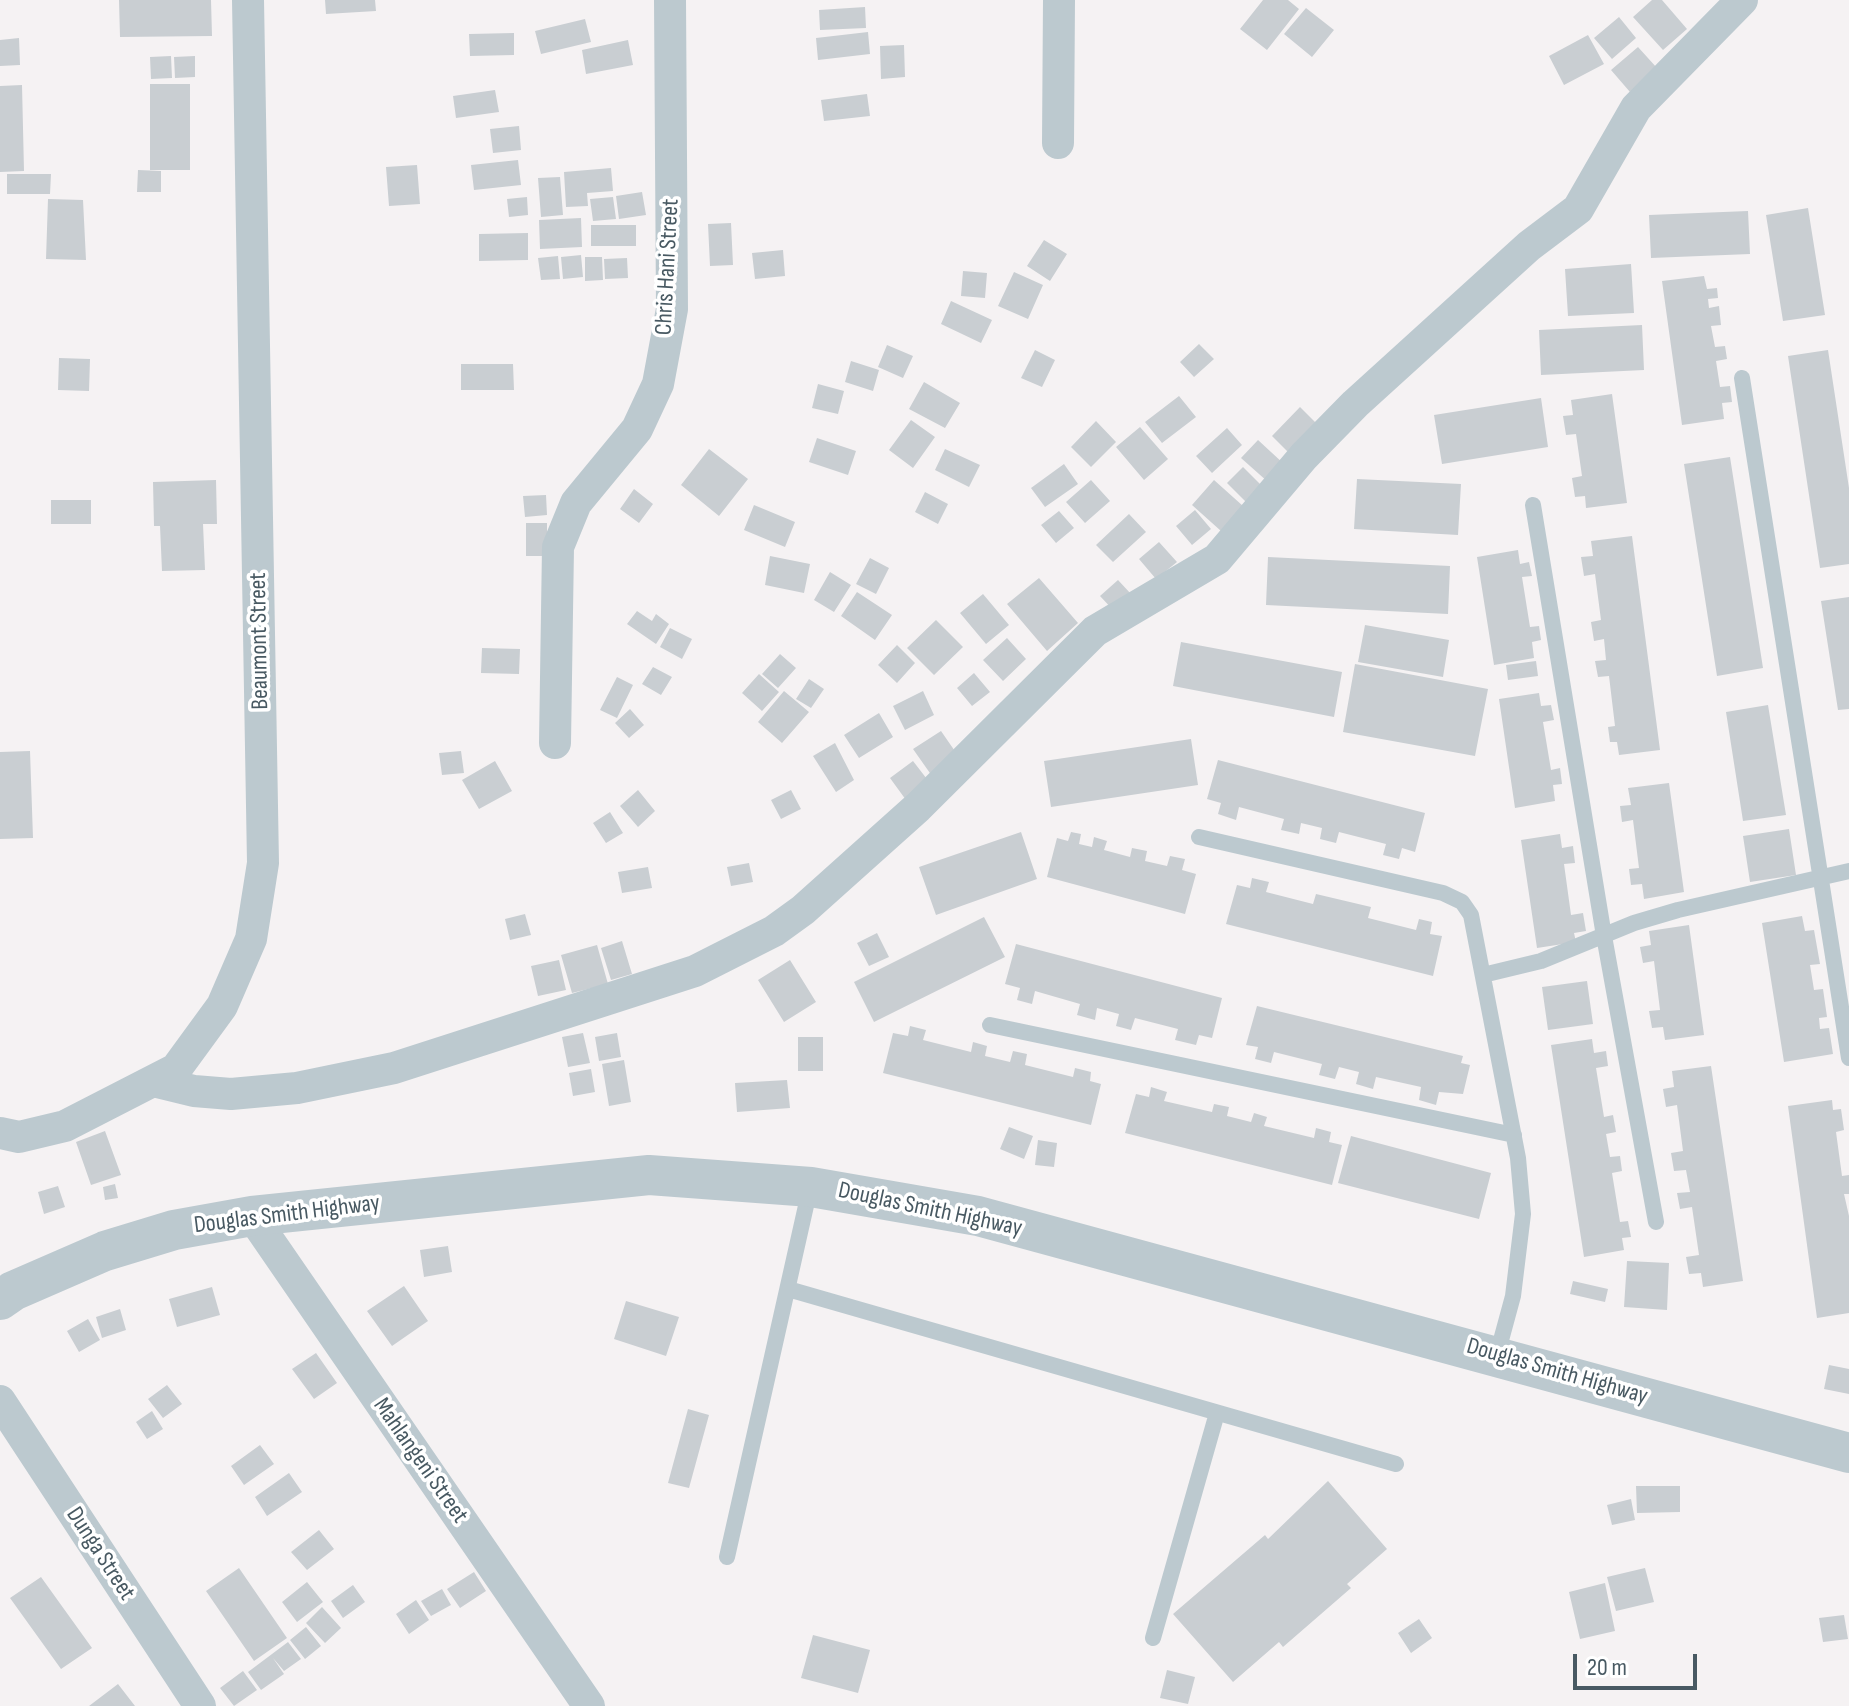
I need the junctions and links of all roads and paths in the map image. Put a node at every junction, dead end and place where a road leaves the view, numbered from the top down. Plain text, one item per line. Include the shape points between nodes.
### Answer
1 (248, 0) edge
2 (670, 0) edge
3 (1059, 0) edge
4 (1742, 0) edge
5 (1058, 143) dead end
6 (1742, 378) dead end
7 (1533, 505) dead end
8 (555, 743) dead end
9 (1199, 837) dead end
10 (1849, 871) edge
11 (1820, 879) junction
12 (1604, 936) junction
13 (1483, 975) junction
14 (990, 1025) dead end
15 (1849, 1058) edge
16 (153, 1081) junction
17 (0, 1133) edge
18 (1514, 1135) junction
19 (811, 1187) junction
20 (252, 1216) junction
21 (1656, 1222) dead end
22 (788, 1289) junction
23 (0, 1300) edge
24 (1497, 1355) junction
25 (0, 1401) edge
26 (1217, 1413) junction
27 (1849, 1453) edge
28 (1396, 1464) dead end
29 (727, 1557) dead end
30 (1153, 1638) dead end
31 (200, 1706) edge
32 (589, 1706) edge

1 - 16 street, Beaumont Street via 263,863 251,939 222,1006 176,1069
2 - 8 street, Chris Hani Street via 672,309 658,384 637,429 576,503 558,547
3 - 5 street
4 - 16 street via 1636,108 1578,209 1529,246 1355,404 1217,559 1095,631 918,807 774,931 695,971 394,1068 297,1088 231,1094
6 - 11 lane
7 - 12 lane
9 - 13 lane via 1443,893 1462,902 1471,915
10 - 11 lane
11 - 12 lane via 1678,910
11 - 15 lane
12 - 13 lane via 1541,961
12 - 21 lane
13 - 18 lane
14 - 18 lane
16 - 17 street, Beaumont Street via 65,1126 19,1137
18 - 24 lane via 1523,1214 1513,1296
19 - 20 street, Douglas Smith Highway via 649,1175
19 - 22 lane
19 - 24 street, Douglas Smith Highway via 978,1216
20 - 23 street, Douglas Smith Highway via 174,1230 105,1251
20 - 32 street, Mahlangeni Street
22 - 26 lane
22 - 29 lane
24 - 27 street, Douglas Smith Highway
25 - 31 street, Dunga Street
26 - 28 lane
26 - 30 lane

